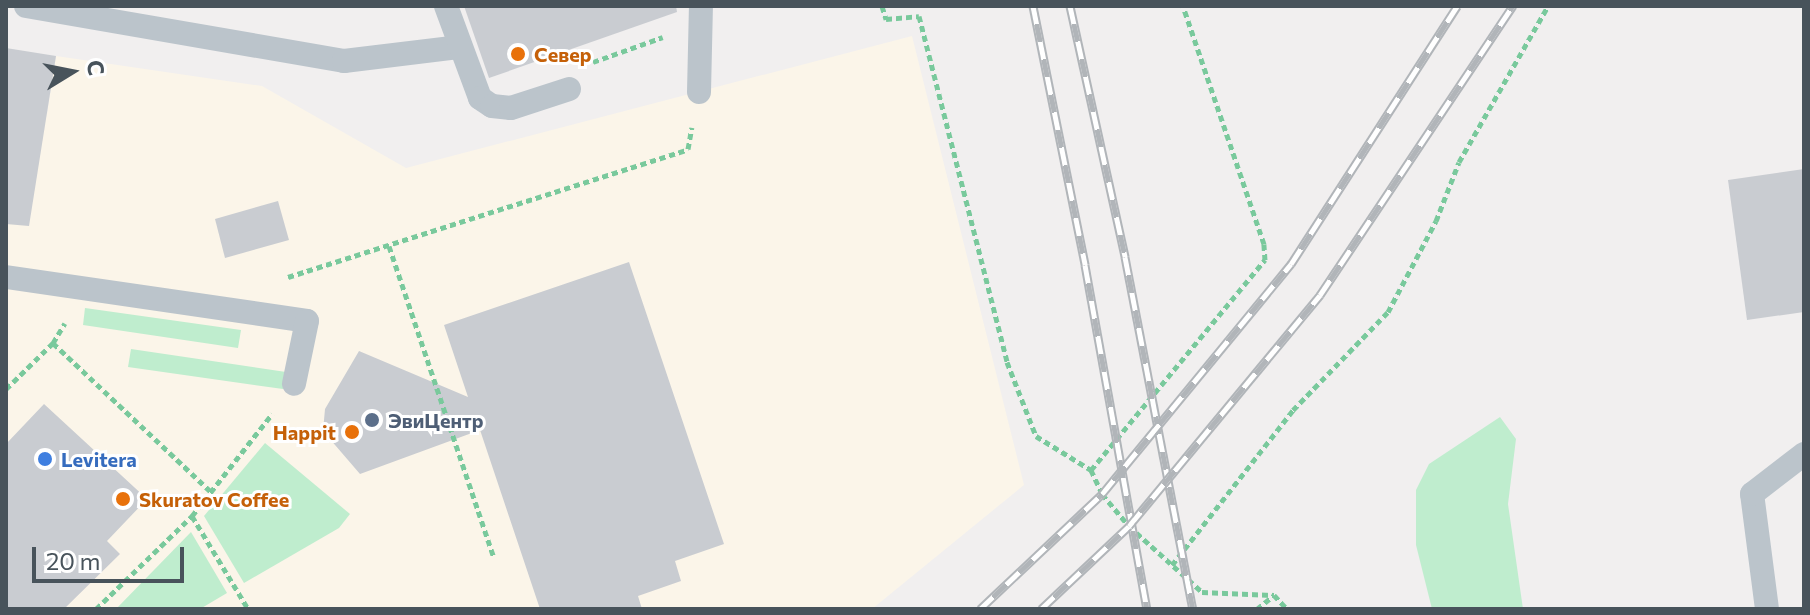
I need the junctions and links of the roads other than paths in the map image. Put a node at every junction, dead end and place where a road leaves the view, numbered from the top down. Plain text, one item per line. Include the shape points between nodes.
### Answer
1 (26, 6) edge
2 (446, 6) edge
3 (701, 6) edge
4 (460, 47) junction
5 (569, 89) road end
6 (699, 92) road end
7 (6, 277) edge
8 (294, 384) road end
9 (1804, 454) edge
10 (1767, 609) edge

1 - 4 lane via 344,61
2 - 4 lane
3 - 6 lane
4 - 5 lane via 480,98 492,106 511,108
7 - 8 lane via 307,321
9 - 10 lane via 1752,494

